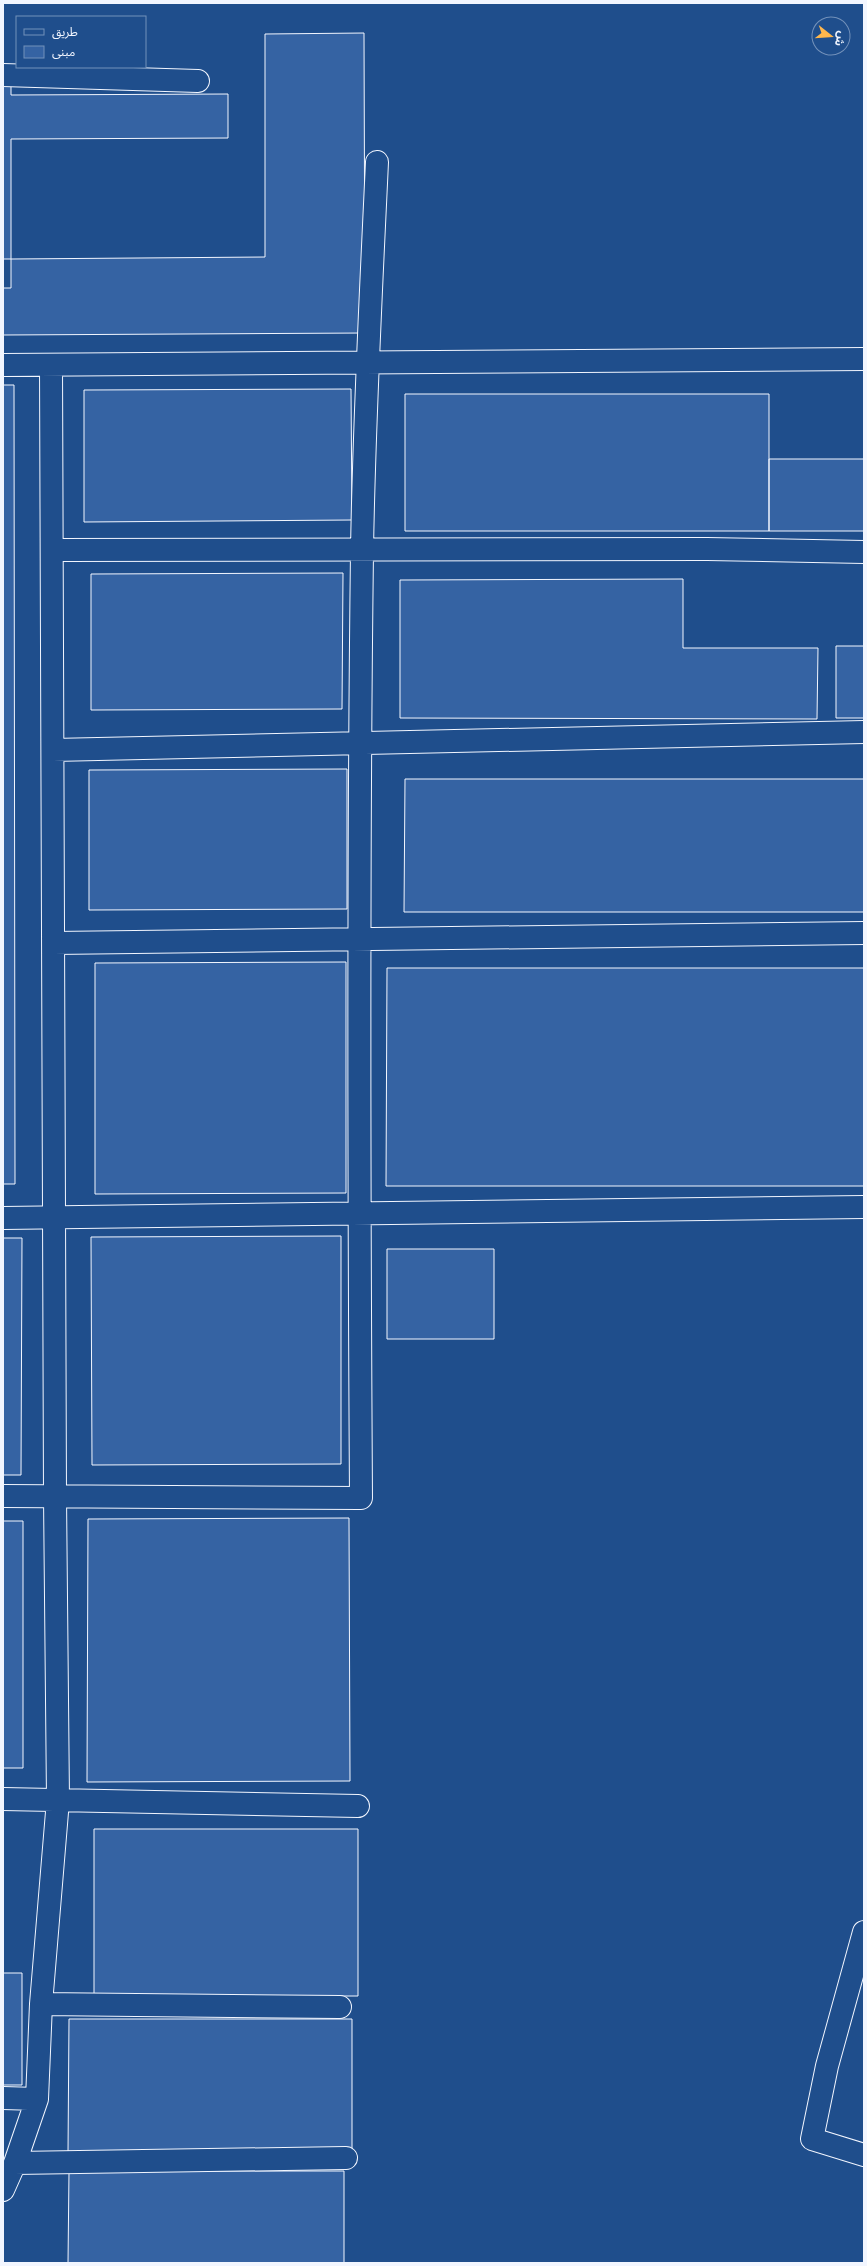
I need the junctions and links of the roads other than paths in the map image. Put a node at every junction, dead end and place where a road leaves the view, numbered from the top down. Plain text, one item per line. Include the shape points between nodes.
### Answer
1 (3, 75) edge
2 (198, 81) dead end
3 (377, 162) dead end
4 (864, 360) edge
5 (368, 363) junction
6 (3, 365) edge
7 (51, 365) junction
8 (362, 549) junction
9 (53, 550) junction
10 (864, 552) edge
11 (864, 732) edge
12 (361, 743) junction
13 (53, 750) junction
14 (864, 933) edge
15 (360, 941) junction
16 (54, 943) junction
17 (864, 1207) edge
18 (360, 1213) junction
19 (56, 1217) junction
20 (3, 1218) edge
21 (3, 1496) edge
22 (55, 1496) junction
23 (3, 1799) edge
24 (58, 1800) junction
25 (358, 1806) dead end
26 (864, 1932) edge
27 (41, 2004) junction
28 (340, 2007) dead end
29 (3, 2098) edge
30 (37, 2099) junction
31 (864, 2155) edge
32 (346, 2158) dead end
33 (15, 2163) junction
34 (3, 2190) edge

1 - 2 street
3 - 5 street
4 - 5 street
5 - 7 street
5 - 8 street
6 - 7 street
7 - 9 street
8 - 9 street
8 - 10 street via 707,549
8 - 12 street
9 - 13 street
11 - 12 street
12 - 13 street
12 - 15 street
13 - 16 street
14 - 15 street
15 - 16 street
15 - 18 street
16 - 19 street
17 - 18 street
18 - 19 street
18 - 22 street via 361,1498
19 - 20 street
19 - 22 street
21 - 22 street
22 - 24 street
23 - 24 street
24 - 25 street
24 - 27 street
26 - 31 street via 827,2066 812,2139
27 - 28 street
27 - 30 street
29 - 30 street
30 - 33 street
32 - 33 street
33 - 34 street

